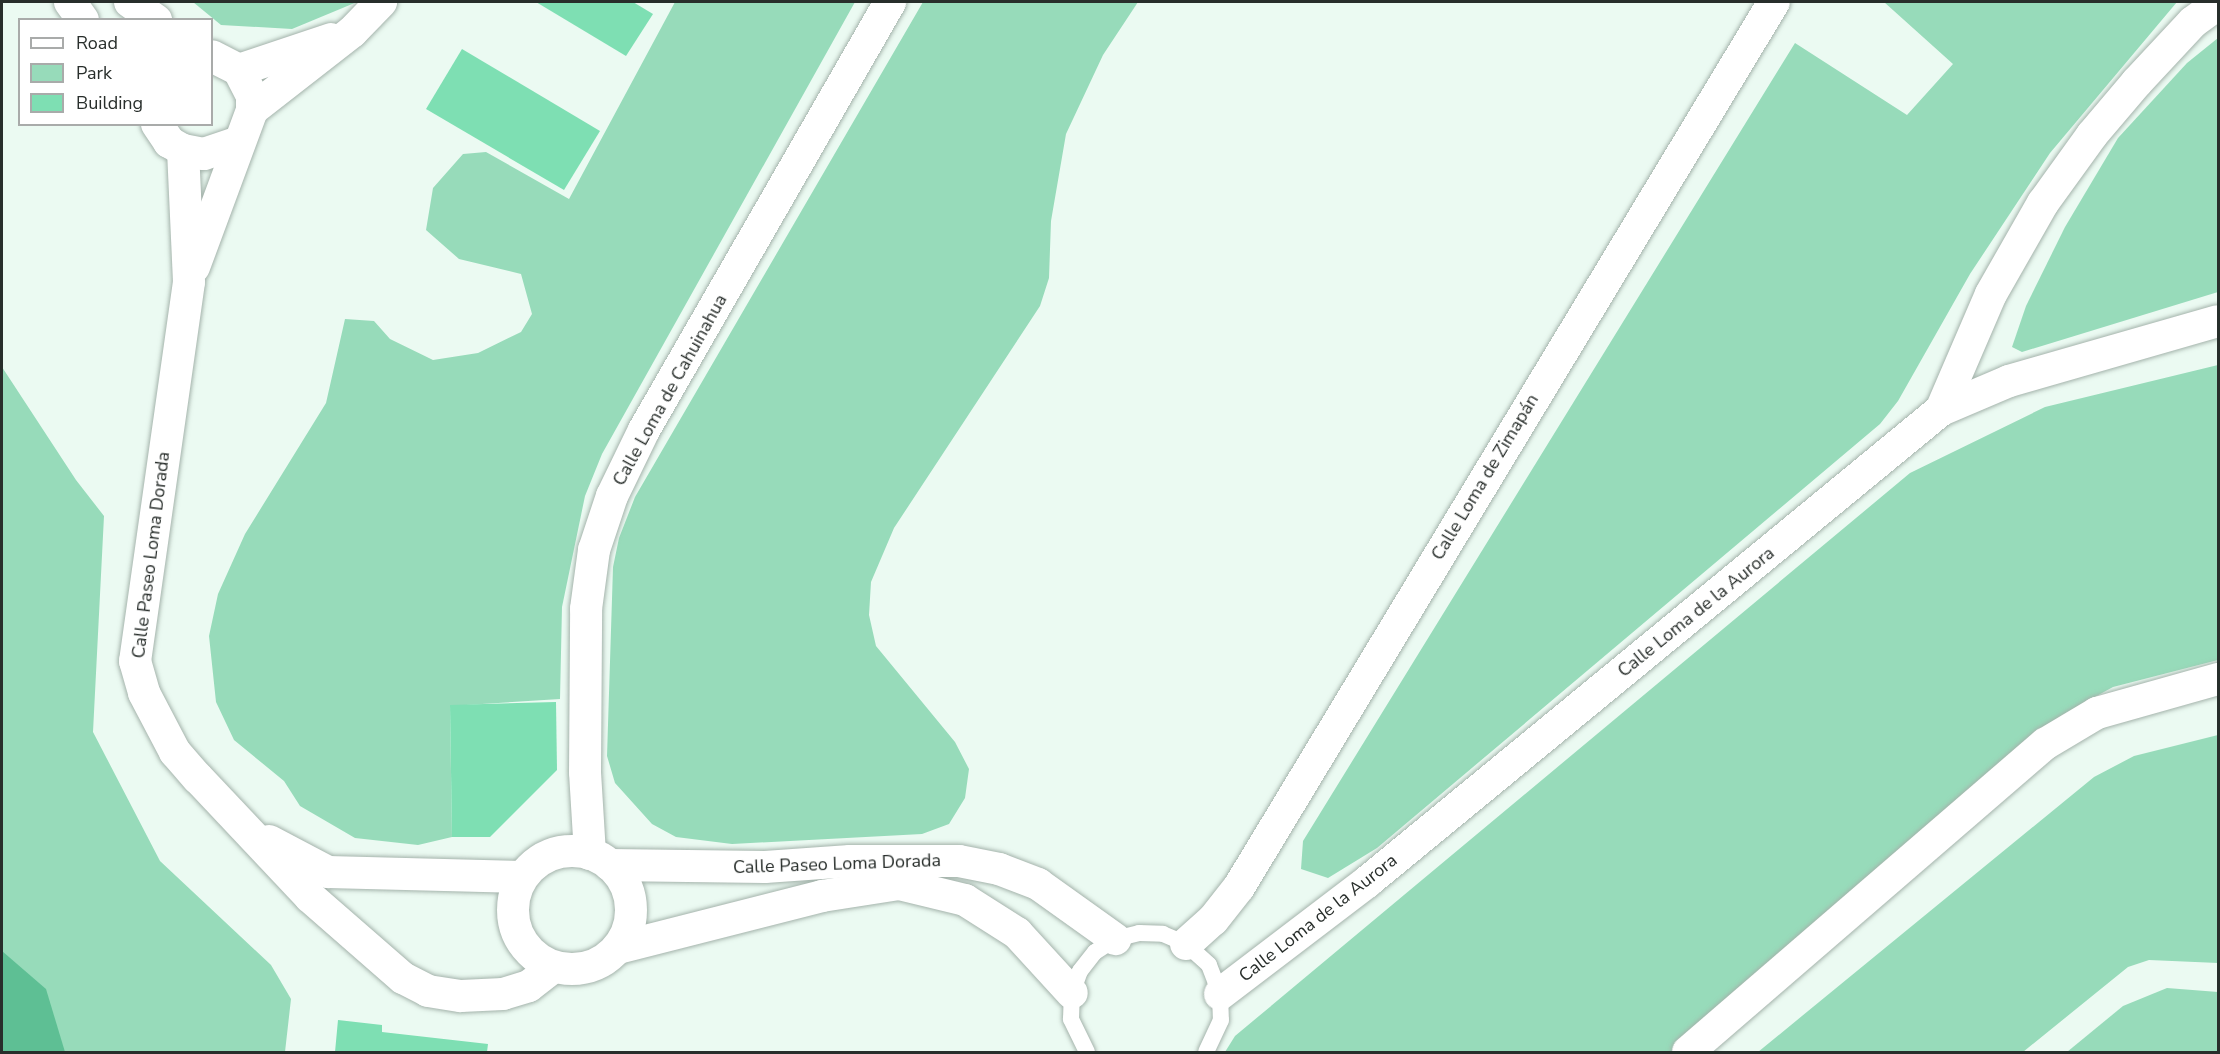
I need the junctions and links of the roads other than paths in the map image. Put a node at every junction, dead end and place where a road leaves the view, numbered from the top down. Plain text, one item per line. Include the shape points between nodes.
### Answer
1 (70, 2) edge
2 (130, 2) edge
3 (381, 2) edge
4 (890, 2) edge
5 (1774, 2) edge
6 (2218, 4) edge
7 (82, 18) edge
8 (153, 18) edge
9 (351, 32) junction
10 (225, 63) edge
11 (252, 110) junction
12 (157, 126) edge
13 (237, 142) junction
14 (183, 150) junction
15 (189, 282) junction
16 (2218, 321) edge
17 (1941, 410) junction
18 (2218, 678) edge
19 (247, 829) junction
20 (600, 859) junction
21 (522, 877) junction
22 (1115, 939) junction
23 (1186, 944) junction
24 (618, 948) junction
25 (552, 968) junction
26 (1072, 993) junction
27 (1221, 993) junction
28 (1087, 1053) edge
29 (1206, 1053) edge
30 (1688, 1053) edge

1 - 7 street
2 - 8 street
3 - 9 street
4 - 20 street, Calle Loma de Cahuinahua via 644,430 612,496 594,550 586,609 585,771
5 - 23 street, Calle Loma de Zimapán via 1239,887 1213,920
6 - 17 street via 2193,22 2137,82 2092,135 2043,203 1991,294
9 - 10 street
9 - 11 street
10 - 11 street via 252,96
11 - 13 street, Calle Paseo Loma Dorada
12 - 14 street
13 - 14 street via 204,154
13 - 15 street, Calle Paseo Loma Dorada
14 - 15 street, Calle Paseo Loma Dorada
15 - 19 street, Calle Paseo Loma Dorada via 135,661 144,693 175,752
16 - 17 street, Calle Loma de la Aurora via 2009,381
17 - 27 street, Calle Loma de la Aurora via 1376,875
18 - 30 street via 2097,713 2045,744
19 - 21 street, Calle Paseo Loma Dorada via 328,872
19 - 25 street, Calle Paseo Loma Dorada via 310,897 403,978 428,991 461,996 503,993 529,986
20 - 21 street, Calle Paseo Loma Dorada via 565,851 540,859
20 - 22 street, Calle Paseo Loma Dorada via 765,867 850,861 959,861 999,869 1038,884
20 - 24 street via 625,883 632,905 629,928
21 - 25 street via 513,900 514,926 525,948
22 - 23 lane via 1139,933 1163,934
22 - 26 lane via 1095,952 1080,971
23 - 27 lane via 1209,965
24 - 25 street, Calle Paseo Loma Dorada via 597,964 571,970
24 - 26 street, Calle Paseo Loma Dorada via 822,896 899,884 974,905 1017,933
26 - 28 lane via 1071,1019
27 - 29 lane via 1221,1020

